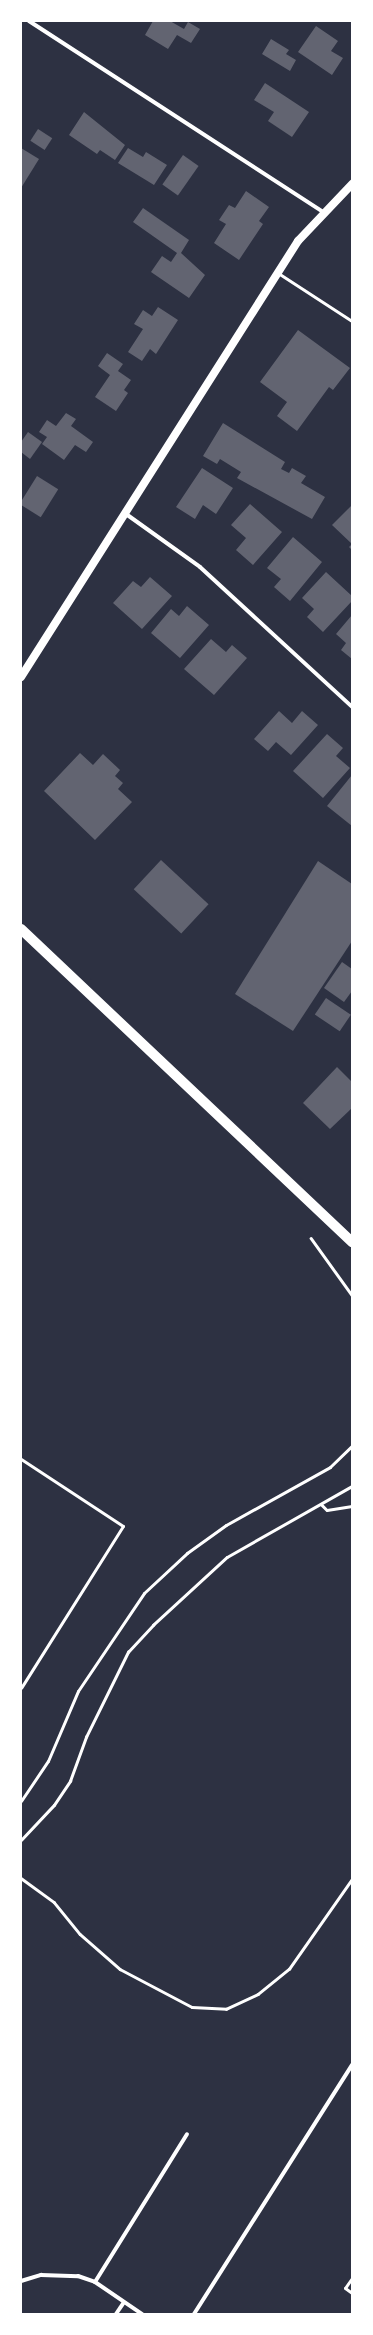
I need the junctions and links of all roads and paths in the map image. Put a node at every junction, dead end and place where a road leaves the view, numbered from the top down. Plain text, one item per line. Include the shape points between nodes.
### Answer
1 (29, 21) edge
2 (352, 184) edge
3 (323, 212) junction
4 (278, 273) junction
5 (352, 321) edge
6 (126, 514) junction
7 (21, 677) edge
8 (352, 707) edge
9 (21, 929) edge
10 (311, 1238) dead end
11 (352, 1242) edge
12 (352, 1295) edge
13 (352, 1446) edge
14 (21, 1459) edge
15 (352, 1486) edge
16 (320, 1504) junction
17 (352, 1506) edge
18 (21, 1688) edge
19 (21, 1801) edge
20 (21, 1840) edge
21 (21, 1878) edge
22 (352, 1879) edge
23 (352, 2065) edge
24 (187, 2134) dead end
25 (352, 2278) edge
26 (21, 2281) edge
27 (95, 2282) junction
28 (352, 2293) edge
29 (124, 2302) junction
30 (116, 2314) edge
31 (142, 2314) edge
32 (194, 2314) edge

1 - 3 street
2 - 3 main road
3 - 4 main road
4 - 5 lane
4 - 6 main road
6 - 7 main road
6 - 8 street via 200,567
9 - 11 main road
10 - 12 path
13 - 19 lane via 330,1467 226,1525 187,1553 144,1593 78,1691 48,1761
14 - 18 lane via 123,1526
15 - 16 path
16 - 17 path via 327,1510
16 - 20 path via 248,1543 208,1572 138,1642 110,1687 70,1781 54,1805
21 - 22 path via 54,1902 80,1934 120,1969 192,2007 226,2009 258,1994 290,1968
23 - 32 street
24 - 27 street
25 - 28 lane via 345,2288
26 - 27 street via 41,2275 78,2276
27 - 29 street
29 - 30 street
29 - 31 street

